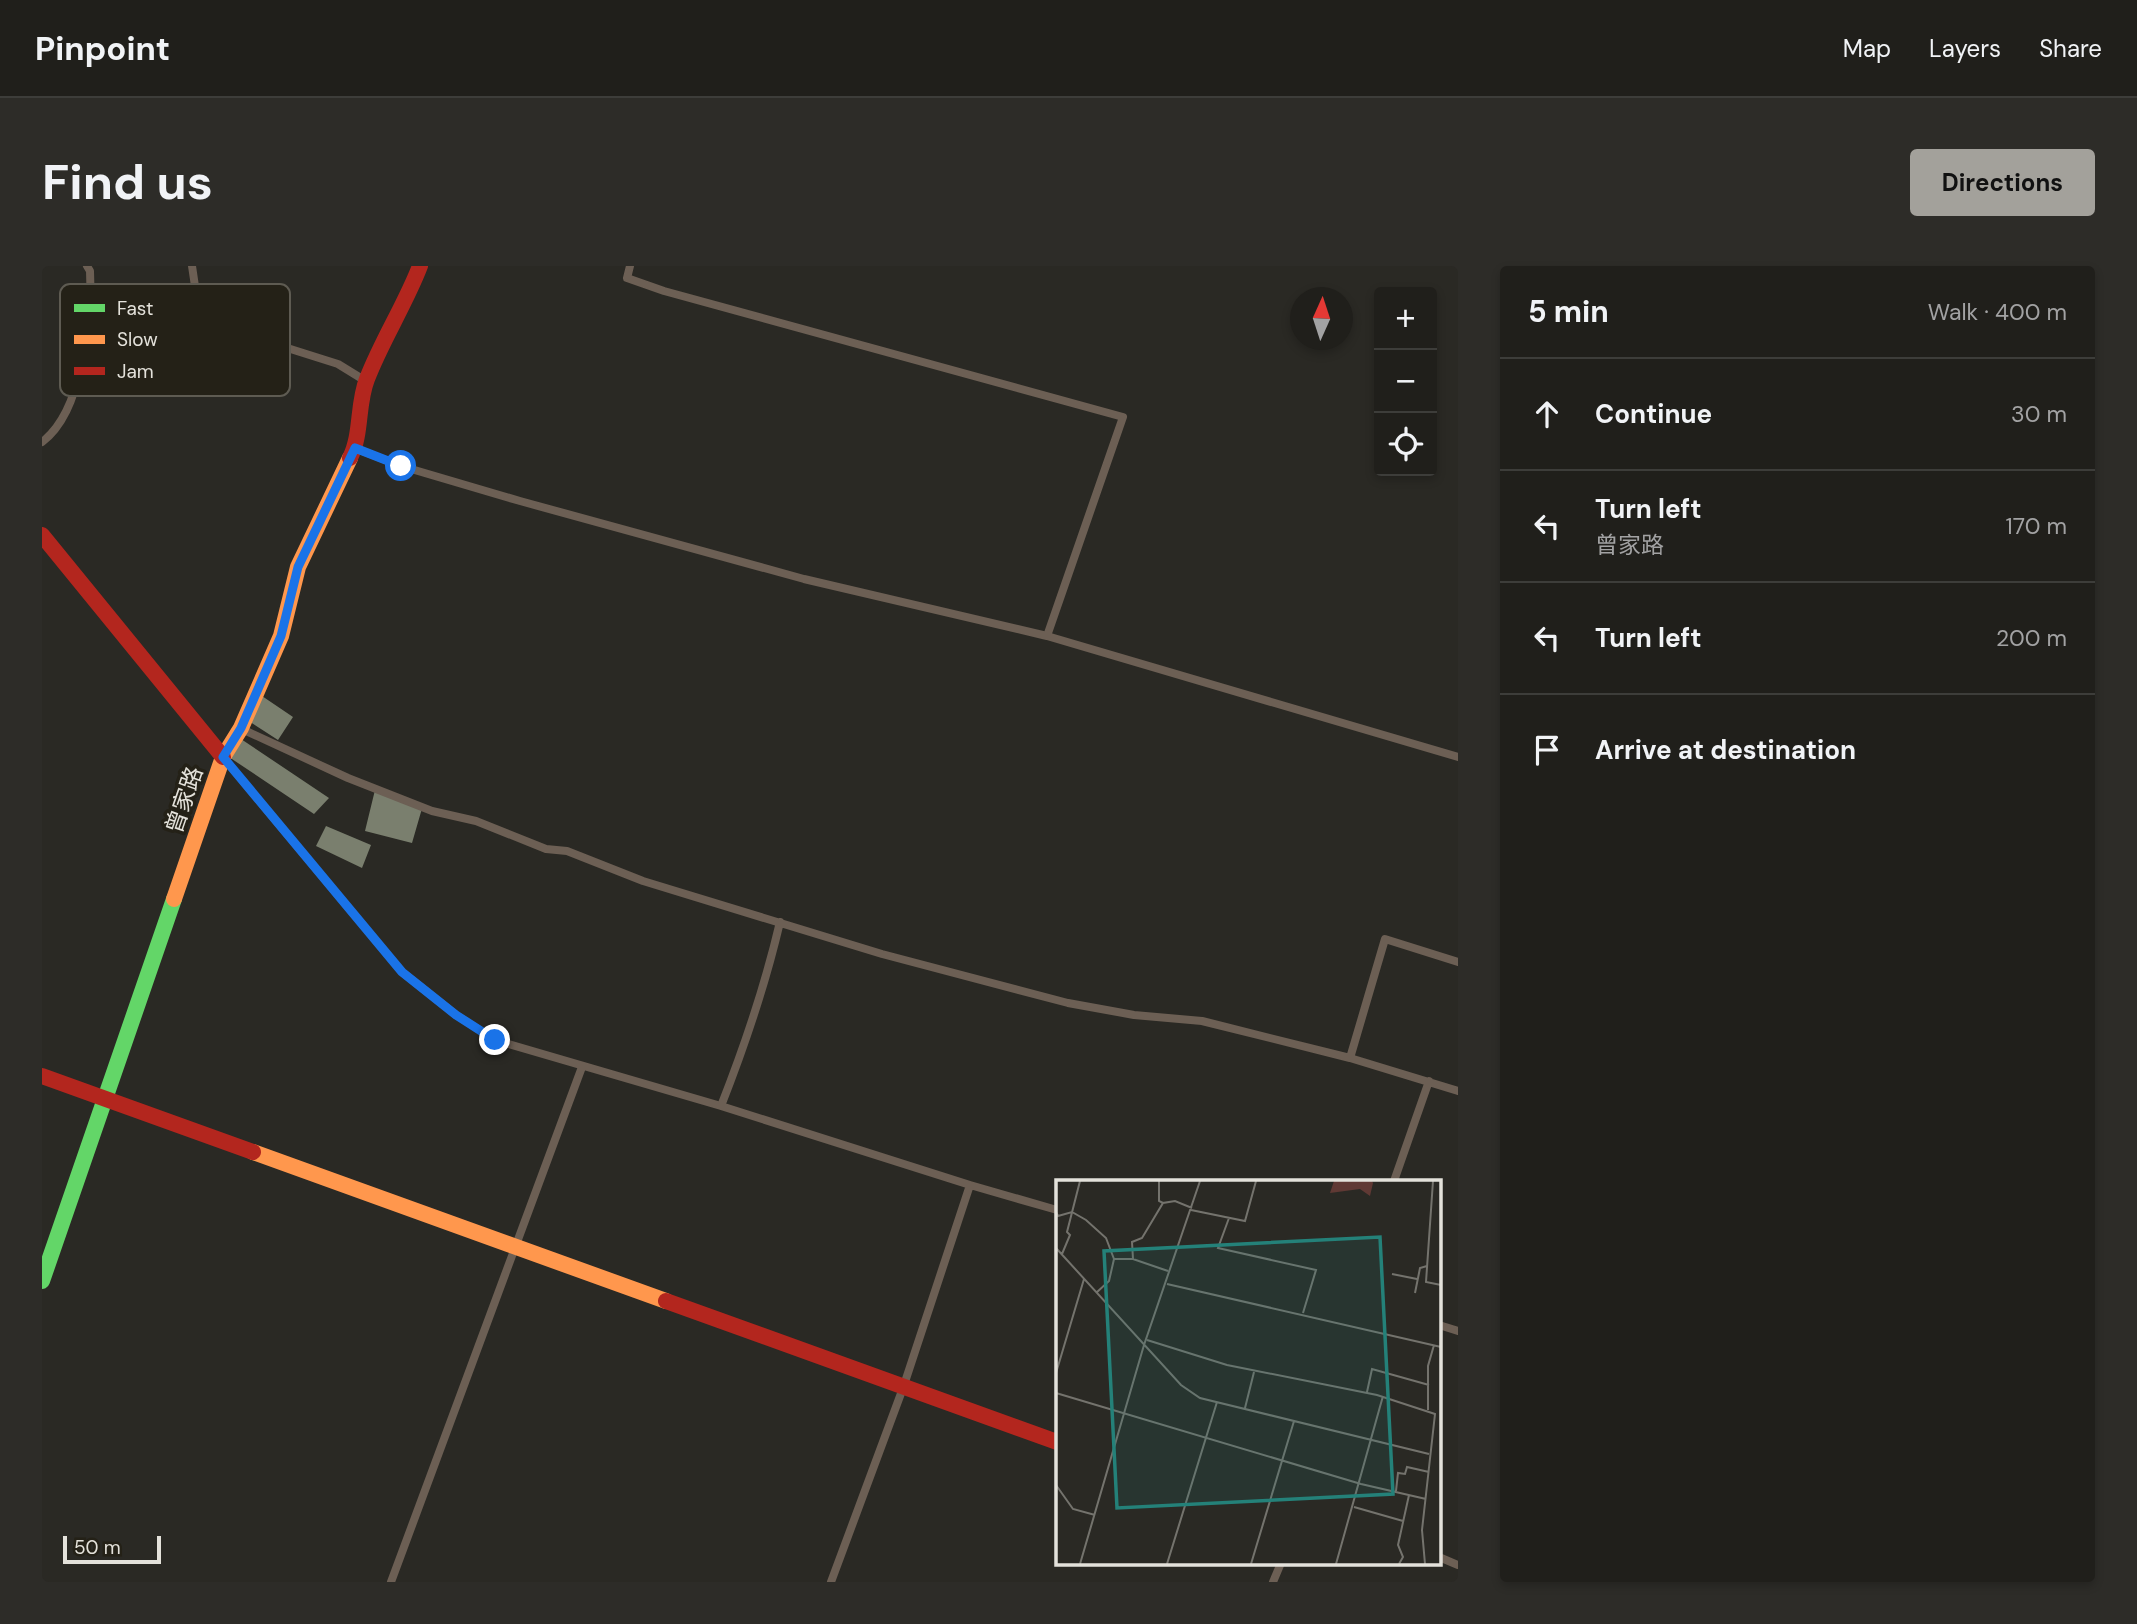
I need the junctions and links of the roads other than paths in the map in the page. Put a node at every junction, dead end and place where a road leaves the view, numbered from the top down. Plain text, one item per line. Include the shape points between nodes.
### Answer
1 (87, 266) edge
2 (192, 266) edge
3 (420, 266) edge
4 (630, 266) edge
5 (91, 284) edge
6 (195, 284) edge
7 (290, 349) edge
8 (366, 381) junction
9 (72, 396) edge
10 (42, 442) edge
11 (355, 448) junction
12 (42, 535) edge
13 (1047, 636) junction
14 (241, 728) junction
15 (1458, 757) edge
16 (221, 763) junction
17 (780, 922) junction
18 (1458, 962) edge
19 (1350, 1058) junction
20 (582, 1067) junction
21 (42, 1076) edge
22 (1429, 1081) junction
23 (1458, 1091) edge
24 (105, 1098) junction
25 (721, 1106) junction
26 (1394, 1180) edge
27 (970, 1185) junction
28 (1056, 1210) edge
29 (514, 1247) junction
30 (42, 1281) edge
31 (1440, 1325) edge
32 (1458, 1331) edge
33 (903, 1388) junction
34 (1056, 1443) edge
35 (1440, 1557) edge
36 (1280, 1564) edge
37 (1458, 1564) edge
38 (391, 1582) edge
39 (831, 1582) edge
40 (1273, 1582) edge

1 - 5 lane
2 - 6 lane
3 - 8 street, 曾家路
4 - 13 lane via 627,278 664,291 1123,417
7 - 8 lane via 338,364
8 - 11 street, 曾家路
9 - 10 lane
11 - 13 lane via 520,501 778,572
11 - 14 street, 曾家路 via 298,567 281,636
12 - 16 street
13 - 15 lane
14 - 16 street, 曾家路
14 - 17 lane via 432,811 476,821 546,849 567,851
16 - 20 lane via 402,972 495,1040
16 - 24 street, 曾家路
17 - 19 lane via 1068,1003 1202,1021
17 - 25 lane via 750,1033
18 - 19 lane via 1385,939
19 - 22 lane
20 - 25 lane
20 - 29 lane
21 - 24 street
22 - 23 lane
22 - 26 lane
24 - 29 street
24 - 30 street, 曾家路
25 - 27 lane
27 - 28 lane
27 - 33 lane
29 - 33 street
29 - 38 lane
31 - 32 lane
33 - 34 street
33 - 39 lane
35 - 37 lane
36 - 40 lane

